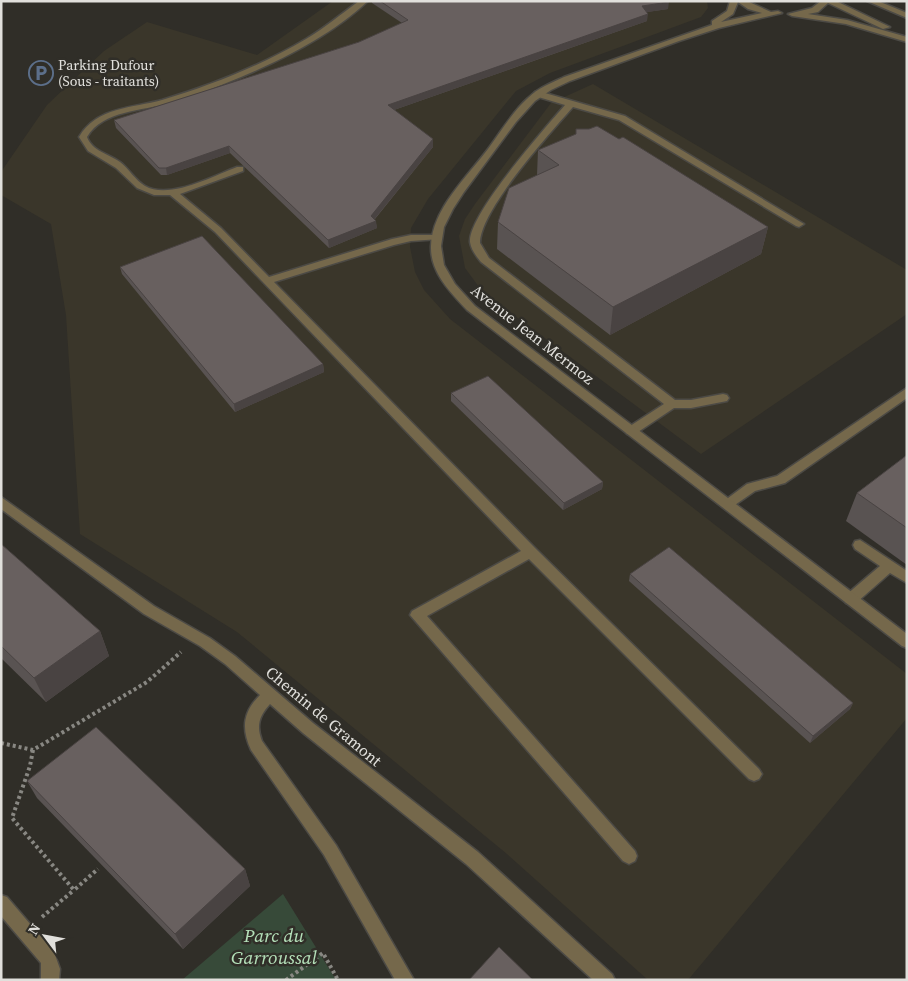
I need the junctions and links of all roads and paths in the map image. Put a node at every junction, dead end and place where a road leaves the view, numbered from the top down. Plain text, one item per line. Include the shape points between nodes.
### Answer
1 (364, 1) edge
2 (734, 1) edge
3 (741, 1) edge
4 (828, 1) edge
5 (871, 1) edge
6 (778, 13) junction
7 (792, 14) junction
8 (907, 16) edge
9 (685, 36) junction
10 (907, 36) edge
11 (907, 40) edge
12 (538, 94) junction
13 (571, 104) junction
14 (240, 169) dead end
15 (173, 193) junction
16 (799, 224) dead end
17 (436, 237) junction
18 (267, 281) junction
19 (907, 392) edge
20 (724, 398) dead end
21 (672, 404) junction
22 (631, 431) junction
23 (1, 502) edge
24 (728, 504) junction
25 (860, 545) dead end
26 (530, 552) junction
27 (889, 566) junction
28 (907, 578) edge
29 (851, 599) junction
30 (196, 637) junction
31 (907, 642) edge
32 (270, 695) junction
33 (1, 743) edge
34 (33, 750) junction
35 (754, 774) dead end
36 (629, 856) dead end
37 (98, 869) edge
38 (74, 890) junction
39 (1, 902) edge
40 (26, 931) junction
41 (50, 980) edge
42 (286, 980) edge
43 (338, 980) edge
44 (405, 980) edge
45 (606, 980) edge

1 - 15 street via 308,40 249,69 166,101 102,118 86,131 83,137 86,144 121,166 141,188 160,194
2 - 9 street, Avenue Jean Mermoz via 726,16
3 - 6 street via 757,9
4 - 7 street via 815,10
4 - 10 street
5 - 8 street
6 - 7 street
6 - 9 street, Avenue Jean Mermoz via 744,18
7 - 11 street via 847,22
9 - 12 street, Avenue Jean Mermoz via 563,81
12 - 13 street
12 - 17 street, Avenue Jean Mermoz via 448,207 438,225
13 - 16 street via 622,118
13 - 21 street via 540,139 480,222 476,246 485,260
14 - 15 street
15 - 18 street via 218,230
17 - 18 street via 392,242
17 - 22 street, Avenue Jean Mermoz via 436,254 441,269 462,300
18 - 26 street
19 - 24 street via 781,480 751,487
20 - 21 street
21 - 22 street
22 - 24 street, Avenue Jean Mermoz
23 - 30 street, Chemin de Gramont via 149,610
24 - 29 street, Avenue Jean Mermoz
25 - 27 street
26 - 35 street
26 - 36 street via 417,615
27 - 28 street
27 - 29 street
29 - 31 street, Avenue Jean Mermoz
30 - 32 street, Chemin de Gramont via 230,660
30 - 34 path via 147,682
32 - 44 street via 252,717 253,738 330,850
32 - 45 street, Chemin de Gramont via 472,858
33 - 34 path
34 - 38 path via 12,818
37 - 38 path
38 - 40 path
39 - 40 street
40 - 41 street via 48,958
42 - 43 path via 323,953

